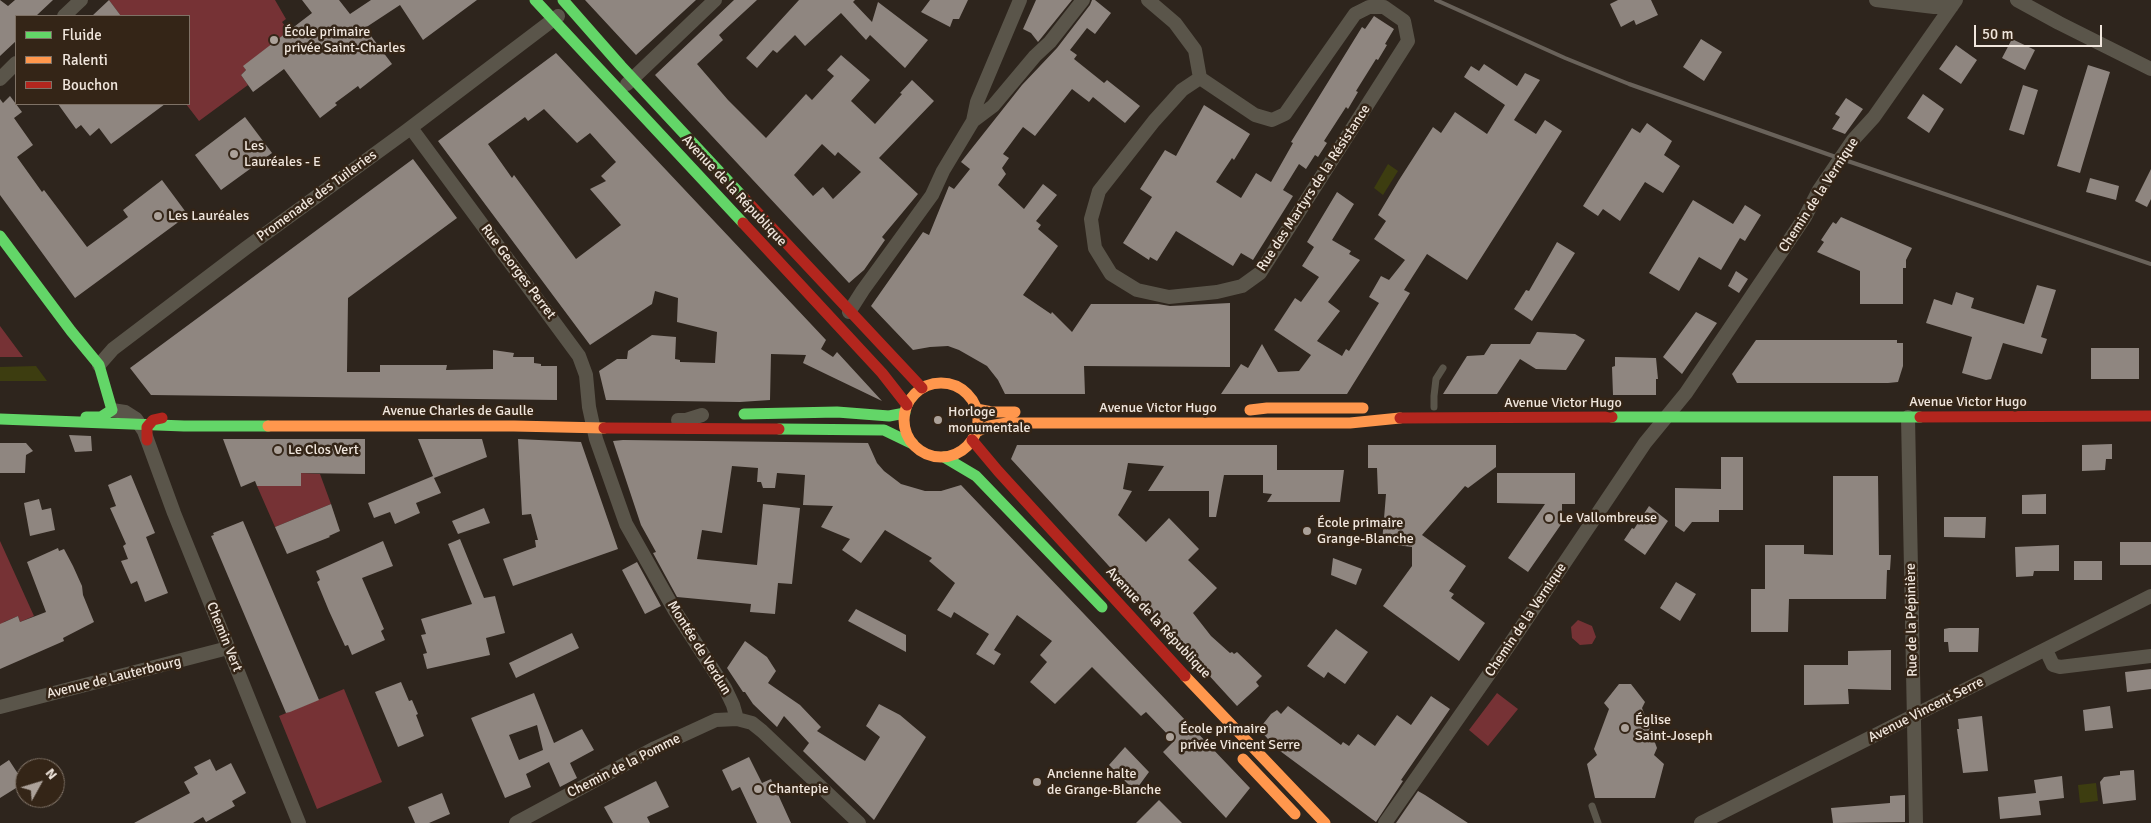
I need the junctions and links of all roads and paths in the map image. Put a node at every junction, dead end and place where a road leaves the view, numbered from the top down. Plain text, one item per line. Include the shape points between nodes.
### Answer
1 (81, 0) edge
2 (535, 0) edge
3 (715, 0) edge
4 (1020, 0) edge
5 (1083, 0) edge
6 (1148, 0) edge
7 (1876, 0) edge
8 (2017, 0) edge
9 (2038, 0) edge
10 (1954, 3) edge
11 (567, 4) edge
12 (65, 15) edge
13 (2044, 15) junction
14 (553, 20) junction
15 (15, 64) edge
16 (2151, 69) edge
17 (638, 74) junction
18 (1200, 78) junction
19 (0, 79) edge
20 (620, 92) junction
21 (973, 121) junction
22 (411, 128) junction
23 (0, 236) edge
24 (850, 312) junction
25 (99, 365) junction
26 (1443, 368) dead end
27 (922, 388) junction
28 (2151, 406) edge
29 (1434, 407) junction
30 (75, 409) dead end
31 (906, 409) junction
32 (976, 409) junction
33 (112, 410) junction
34 (1239, 410) dead end
35 (1095, 411) dead end
36 (173, 412) dead end
37 (1671, 412) junction
38 (237, 414) dead end
39 (286, 414) dead end
40 (355, 414) dead end
41 (666, 414) dead end
42 (731, 414) dead end
43 (267, 415) junction
44 (543, 415) dead end
45 (707, 415) joint
46 (2151, 416) edge
47 (1908, 417) junction
48 (0, 419) edge
49 (38, 420) junction
50 (150, 425) junction
51 (594, 429) junction
52 (974, 436) junction
53 (913, 444) junction
54 (944, 457) junction
55 (2151, 596) edge
56 (1107, 612) dead end
57 (228, 648) junction
58 (2046, 650) junction
59 (2151, 656) edge
60 (0, 708) edge
61 (1914, 716) junction
62 (737, 719) junction
63 (1235, 750) dead end
64 (1592, 806) dead end
65 (518, 822) edge
66 (299, 823) edge
67 (859, 823) edge
68 (1304, 823) edge
69 (1325, 823) edge
70 (1385, 823) edge
71 (1598, 823) edge
72 (1701, 823) edge
73 (1916, 823) edge

1 - 12 street
2 - 14 main road, Avenue de la République
3 - 17 street
4 - 21 street via 977,102
5 - 21 street via 993,106
6 - 18 street via 1174,23 1195,50
7 - 10 street via 1934,7
8 - 13 street
9 - 13 street
10 - 37 street, Chemin de la Vernique via 1874,117 1853,140 1805,217
11 - 14 street
11 - 17 main road, Avenue de la République
13 - 16 street
14 - 20 main road, Avenue de la République
14 - 22 street, Promenade des Tuileries
15 - 19 street
17 - 20 street
17 - 24 main road, Avenue de la République
18 - 18 street, Rue des Martyrs de la Résistance via 1182,90 1154,120 1099,191 1091,219 1096,248 1111,274 1137,290 1169,297 1242,286 1260,274 1408,42 1404,21 1384,7 1369,6 1355,14 1285,114 1272,120 1255,115
20 - 31 main road, Avenue de la République via 882,373
21 - 24 street via 932,195
22 - 25 street, Promenade des Tuileries via 114,348
22 - 51 street, Rue Georges Perret via 579,356 586,375
23 - 25 main road
24 - 27 main road, Avenue de la République
25 - 33 main road
26 - 29 lane via 1436,379
27 - 31 main road
27 - 32 main road via 942,383 954,385 964,391
28 - 37 main road, Avenue Victor Hugo
29 - 34 main road, Avenue Victor Hugo
29 - 37 main road, Avenue Victor Hugo
30 - 33 main road
31 - 42 main road via 889,416 837,412
31 - 53 main road via 906,434
32 - 35 main road, Avenue Victor Hugo via 992,412
32 - 52 main road via 978,417
33 - 36 main road
33 - 49 main road via 101,417
33 - 50 street via 125,412
37 - 47 main road, Avenue Victor Hugo
37 - 52 main road, Avenue Victor Hugo via 1388,418 1350,423 1007,423 989,426
37 - 70 street, Chemin de la Vernique via 1645,443
38 - 43 main road
39 - 43 main road
40 - 44 main road, Avenue Charles de Gaulle
41 - 45 main road
43 - 50 main road via 162,418 153,420
45 - 51 street via 686,420 602,420
46 - 47 main road, Avenue Victor Hugo
47 - 61 street, Rue de la Pépinière
48 - 49 main road, Avenue Charles de Gaulle
49 - 50 main road, Avenue Charles de Gaulle
50 - 51 main road, Avenue Charles de Gaulle
50 - 57 street, Chemin Vert via 149,445
51 - 53 main road, Avenue Charles de Gaulle via 884,430
51 - 62 street, Montée de Verdun via 626,524 675,610 722,683
52 - 54 main road via 960,452
52 - 69 main road, Avenue de la République via 994,467
53 - 54 main road via 927,454
54 - 56 main road via 976,476
55 - 58 street, Avenue Vincent Serre
57 - 60 street, Avenue de Lauterbourg
57 - 66 street, Chemin Vert
58 - 59 street via 2053,665 2060,668
58 - 61 street, Avenue Vincent Serre
61 - 72 street, Avenue Vincent Serre
61 - 73 street, Rue de la Pépinière
62 - 65 street, Chemin de la Pomme via 716,720 655,748
62 - 67 street via 752,723 762,731
63 - 68 main road
64 - 71 lane

